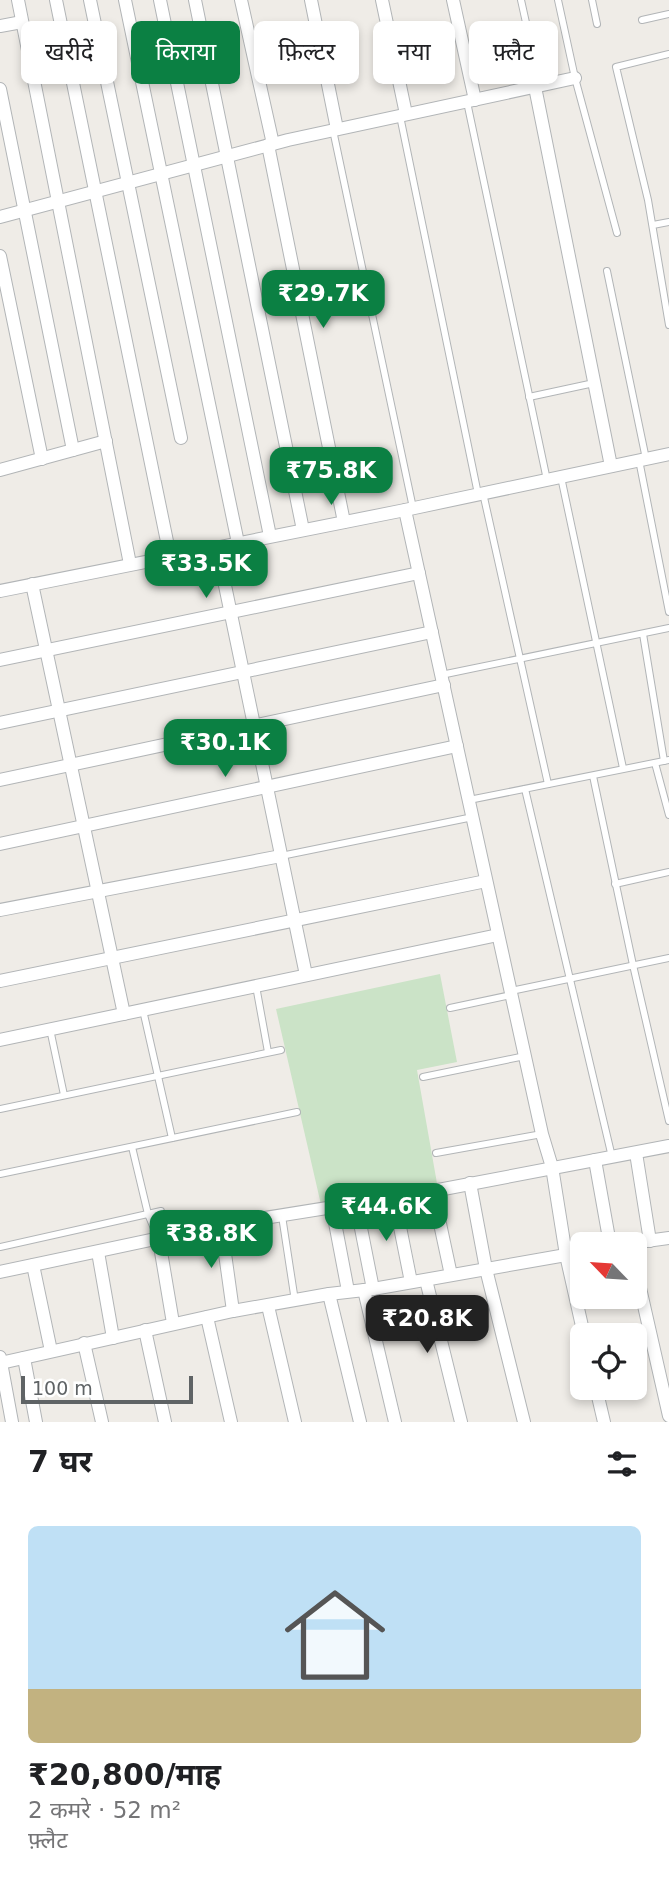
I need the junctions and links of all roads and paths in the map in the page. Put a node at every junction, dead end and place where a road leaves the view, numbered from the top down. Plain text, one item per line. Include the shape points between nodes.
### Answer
1 (18, 0) edge
2 (56, 0) edge
3 (90, 0) edge
4 (125, 0) edge
5 (160, 0) edge
6 (195, 0) edge
7 (241, 0) edge
8 (311, 0) edge
9 (382, 0) edge
10 (453, 0) edge
11 (522, 0) edge
12 (558, 0) edge
13 (592, 0) edge
14 (669, 14) edge
15 (642, 20) dead end
16 (22, 21) edge
17 (21, 22) edge
18 (597, 24) dead end
19 (0, 26) edge
20 (669, 54) edge
21 (575, 78) junction
22 (35, 84) edge
23 (538, 86) junction
24 (0, 89) edge
25 (471, 101) junction
26 (403, 115) junction
27 (335, 130) junction
28 (270, 145) junction
29 (228, 156) junction
30 (194, 164) junction
31 (162, 173) junction
32 (127, 182) junction
33 (95, 191) junction
34 (59, 201) junction
35 (25, 209) junction
36 (0, 217) edge
37 (669, 222) edge
38 (653, 225) junction
39 (617, 233) dead end
40 (0, 256) edge
41 (607, 271) dead end
42 (669, 325) edge
43 (594, 383) junction
44 (529, 397) junction
45 (181, 438) dead end
46 (106, 441) junction
47 (74, 450) junction
48 (669, 454) edge
49 (42, 459) junction
50 (642, 459) junction
51 (611, 466) junction
52 (0, 470) edge
53 (561, 477) junction
54 (547, 480) junction
55 (480, 494) junction
56 (409, 509) junction
57 (345, 522) junction
58 (303, 530) junction
59 (270, 536) junction
60 (238, 542) junction
61 (217, 547) junction
62 (170, 556) junction
63 (130, 564) junction
64 (419, 573) junction
65 (32, 584) junction
66 (0, 591) edge
67 (230, 612) junction
68 (669, 612) edge
69 (669, 628) edge
70 (432, 632) junction
71 (643, 634) junction
72 (595, 643) junction
73 (46, 651) junction
74 (519, 659) junction
75 (0, 660) edge
76 (243, 671) junction
77 (442, 680) junction
78 (59, 710) junction
79 (0, 723) edge
80 (254, 726) junction
81 (457, 746) junction
82 (666, 761) edge
83 (655, 763) junction
84 (70, 765) junction
85 (623, 768) junction
86 (593, 776) junction
87 (0, 780) edge
88 (548, 784) junction
89 (267, 787) junction
90 (525, 789) junction
91 (469, 800) junction
92 (669, 815) edge
93 (473, 817) junction
94 (83, 826) junction
95 (0, 844) edge
96 (281, 856) junction
97 (669, 872) edge
98 (486, 881) junction
99 (615, 884) junction
100 (97, 891) junction
101 (0, 910) edge
102 (294, 920) junction
103 (498, 935) junction
104 (111, 958) junction
105 (669, 958) edge
106 (633, 965) junction
107 (306, 975) junction
108 (571, 978) junction
109 (0, 981) edge
110 (256, 986) junction
111 (511, 993) junction
112 (450, 1008) dead end
113 (143, 1010) junction
114 (124, 1014) junction
115 (50, 1030) junction
116 (0, 1040) edge
117 (281, 1050) dead end
118 (268, 1052) junction
119 (525, 1056) junction
120 (158, 1075) junction
121 (423, 1077) dead end
122 (64, 1095) junction
123 (0, 1109) edge
124 (298, 1112) dead end
125 (669, 1121) edge
126 (542, 1134) junction
127 (172, 1138) junction
128 (669, 1146) edge
129 (132, 1147) junction
130 (436, 1153) dead end
131 (636, 1153) junction
132 (612, 1157) junction
133 (595, 1160) junction
134 (552, 1167) junction
135 (0, 1174) edge
136 (470, 1184) junction
137 (433, 1191) junction
138 (394, 1197) junction
139 (356, 1203) junction
140 (332, 1207) junction
141 (161, 1211) dead end
142 (148, 1214) junction
143 (282, 1215) junction
144 (221, 1225) junction
145 (608, 1232) edge
146 (669, 1238) edge
147 (159, 1240) junction
148 (650, 1241) joint
149 (0, 1247) edge
150 (98, 1252) junction
151 (570, 1254) edge
152 (566, 1255) junction
153 (33, 1265) junction
154 (486, 1269) junction
155 (0, 1272) edge
156 (451, 1275) junction
157 (426, 1280) junction
158 (411, 1282) junction
159 (368, 1290) junction
160 (348, 1291) junction
161 (329, 1294) junction
162 (295, 1301) junction
163 (268, 1306) junction
164 (645, 1309) edge
165 (233, 1311) junction
166 (207, 1317) junction
167 (173, 1323) junction
168 (581, 1323) edge
169 (145, 1330) junction
170 (113, 1338) junction
171 (84, 1343) junction
172 (51, 1351) junction
173 (24, 1357) junction
174 (1, 1359) edge
175 (599, 1400) edge
176 (669, 1416) edge
177 (12, 1422) edge
178 (36, 1422) edge
179 (102, 1422) edge
180 (165, 1422) edge
181 (230, 1422) edge
182 (295, 1422) edge
183 (360, 1422) edge
184 (395, 1422) edge
185 (461, 1422) edge
186 (524, 1422) edge
187 (604, 1422) edge

1 - 16 street
2 - 33 street
3 - 32 street
4 - 31 street
5 - 30 street
6 - 29 street
7 - 28 street
8 - 27 street
9 - 26 street
10 - 25 street
11 - 23 lane
12 - 21 lane
13 - 18 lane
14 - 15 lane
17 - 19 street
20 - 38 lane via 616,67
21 - 23 street
21 - 39 lane
22 - 34 street
23 - 25 street
23 - 43 street
24 - 35 street
25 - 26 street
25 - 44 lane
26 - 27 street
26 - 55 lane
27 - 28 street
27 - 56 lane
28 - 29 street
28 - 57 street
29 - 30 street
29 - 58 street
30 - 31 street
30 - 59 street
31 - 32 street
31 - 60 street
32 - 33 street
32 - 45 street
33 - 34 street
33 - 62 street
34 - 35 street
34 - 46 street
35 - 36 street
35 - 47 street
37 - 38 lane
38 - 42 lane
40 - 49 street
41 - 50 lane
43 - 44 lane
43 - 51 street
44 - 54 lane
46 - 47 street
46 - 63 street
47 - 49 street
48 - 50 street
49 - 52 street
50 - 51 street
50 - 68 lane
51 - 53 street
53 - 54 street
53 - 72 lane
54 - 55 street
55 - 56 street
55 - 74 lane
56 - 57 street
56 - 64 street
57 - 58 street
58 - 59 street
59 - 60 street
60 - 61 street
61 - 62 street
61 - 67 street
62 - 63 street
63 - 65 street
64 - 67 street
64 - 70 street
65 - 66 street
65 - 73 street
67 - 73 street
67 - 76 street
69 - 71 lane
70 - 76 street
70 - 77 street
71 - 72 lane
71 - 82 lane
72 - 74 lane
72 - 85 lane
73 - 75 street
73 - 78 street
74 - 77 lane
74 - 88 lane
76 - 78 street
76 - 80 street
77 - 80 street
77 - 81 street
78 - 79 street
78 - 84 street
80 - 84 street
80 - 89 street
81 - 89 street
81 - 91 street
82 - 83 lane
83 - 85 lane
83 - 92 lane
84 - 87 street
84 - 94 street
85 - 86 lane
86 - 88 lane
86 - 99 lane
88 - 90 lane
89 - 94 street
89 - 96 street
90 - 91 lane
90 - 108 lane
91 - 93 street
93 - 96 lane
93 - 98 street
94 - 95 street
94 - 100 street
96 - 100 street
96 - 102 street
97 - 99 lane
98 - 102 street
98 - 103 street
99 - 106 lane
100 - 101 street
100 - 104 street
102 - 104 street
102 - 107 street
103 - 107 street
103 - 111 street
104 - 109 street
104 - 114 street
105 - 106 lane
106 - 108 lane
106 - 125 lane
107 - 110 street
108 - 111 lane
108 - 132 lane
110 - 113 street
110 - 118 lane
111 - 112 lane
111 - 119 street
113 - 114 street
113 - 120 lane
114 - 115 street
115 - 116 street
115 - 122 lane
117 - 118 lane
118 - 120 lane
119 - 121 lane
119 - 126 street
120 - 122 lane
120 - 127 lane
122 - 123 lane
124 - 127 lane
126 - 130 lane
126 - 134 street
127 - 129 lane
128 - 131 street
129 - 135 lane
129 - 142 lane
131 - 132 street
131 - 148 street
132 - 133 street
133 - 134 street
133 - 145 street
134 - 136 street
134 - 152 street
136 - 137 street
136 - 154 street
137 - 138 street
137 - 156 street
138 - 139 street
138 - 158 street
139 - 140 street
139 - 159 street
140 - 143 street
140 - 160 street
141 - 142 lane
142 - 147 lane
142 - 149 lane
143 - 144 street
143 - 162 lane
144 - 147 street
144 - 165 street
146 - 148 street
147 - 150 street
147 - 167 street
150 - 153 street
150 - 170 street
151 - 152 street
152 - 154 street
152 - 168 street
153 - 155 street
153 - 172 street
154 - 156 street
154 - 186 street
156 - 157 street
157 - 158 street
157 - 185 street
158 - 159 street
159 - 160 street
159 - 184 street
160 - 161 street
161 - 162 street
161 - 183 street
162 - 163 street
163 - 165 street
163 - 182 street
164 - 176 street
165 - 166 street
166 - 167 street
166 - 181 street
167 - 169 street
169 - 170 street
169 - 180 street
170 - 171 street
171 - 172 street
171 - 179 street
172 - 173 street
173 - 174 street
173 - 178 street
174 - 177 street
175 - 187 street

